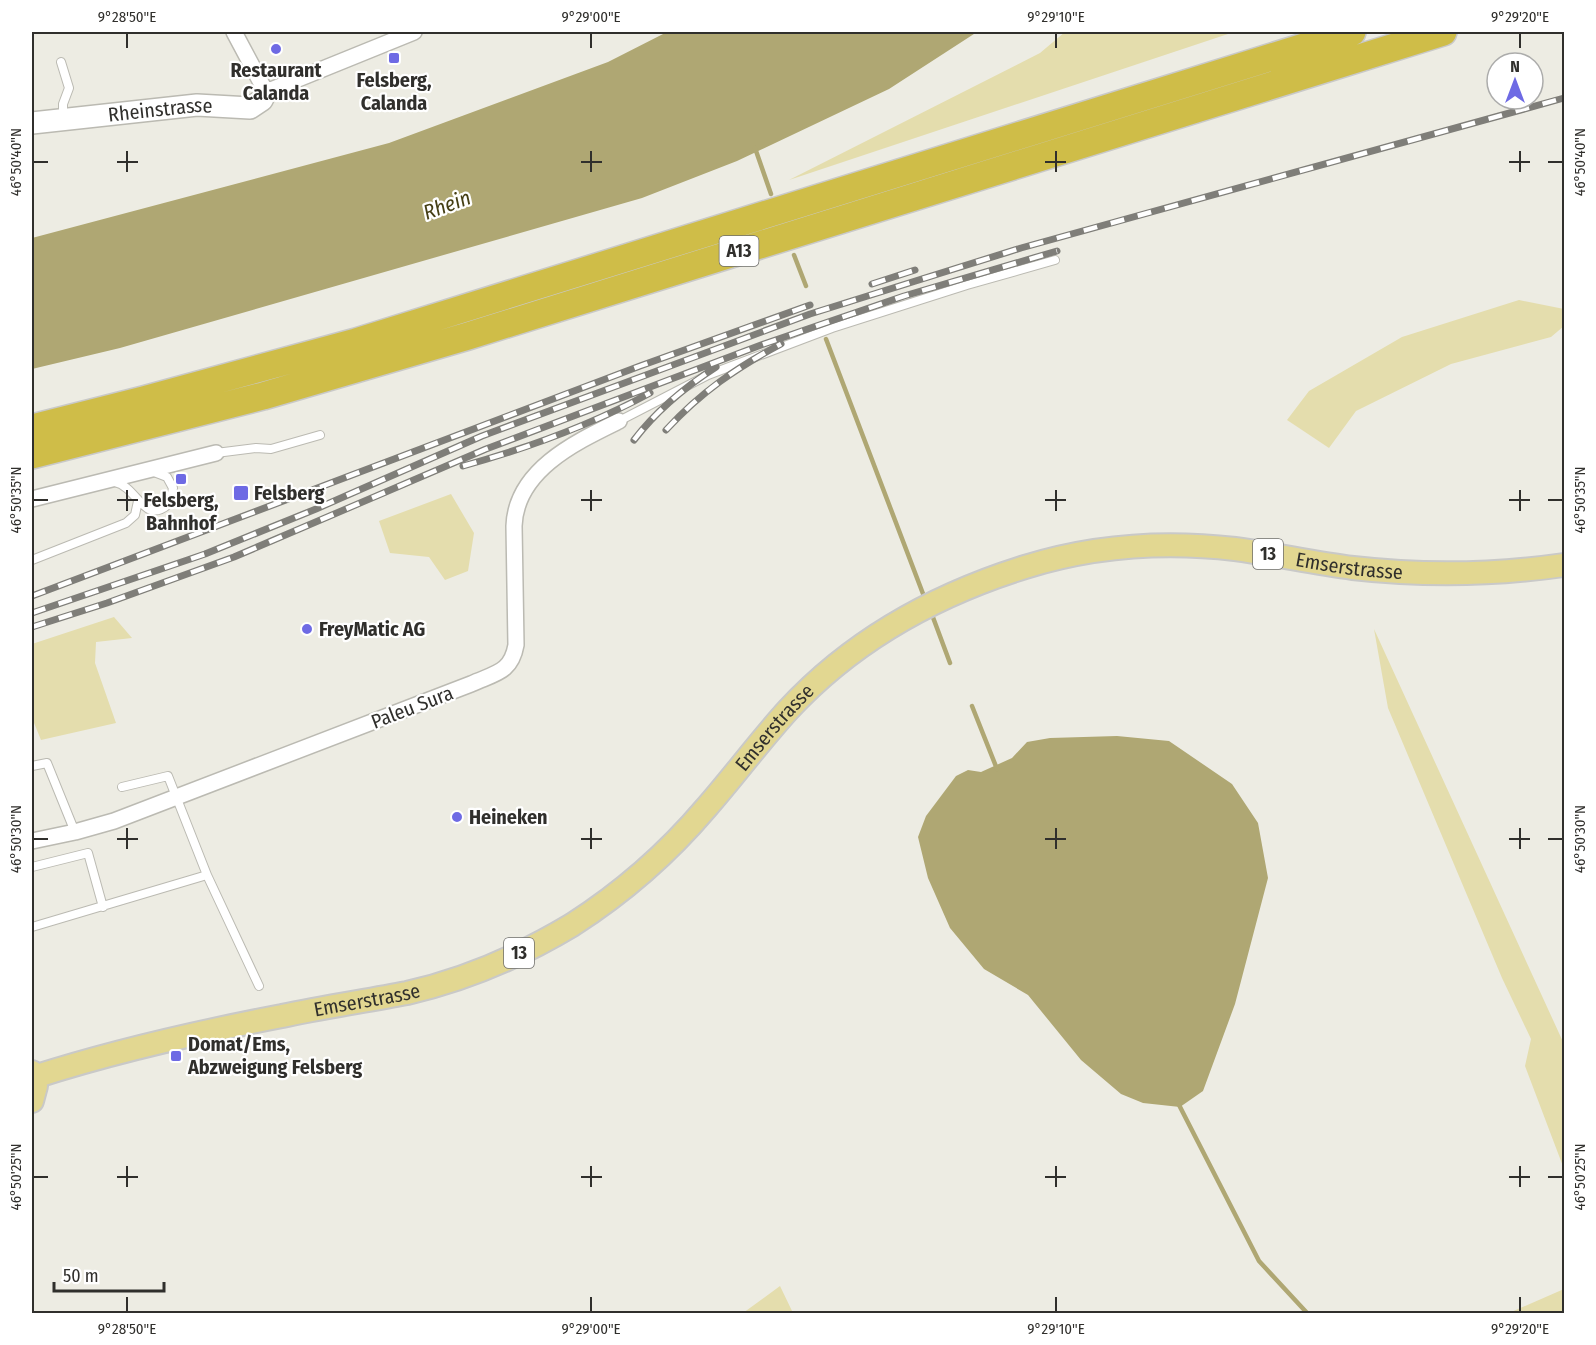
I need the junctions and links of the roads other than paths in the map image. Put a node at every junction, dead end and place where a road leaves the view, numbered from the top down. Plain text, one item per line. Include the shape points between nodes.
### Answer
1 (234, 32) edge
2 (414, 32) edge
3 (1352, 32) edge
4 (1443, 32) edge
5 (61, 62) dead end
6 (267, 92) junction
7 (63, 119) junction
8 (32, 123) edge
9 (1055, 261) dead end
10 (619, 421) joint
11 (32, 428) edge
12 (320, 435) dead end
13 (216, 453) joint
14 (32, 455) edge
15 (144, 471) junction
16 (102, 481) junction
17 (32, 499) edge
18 (138, 501) junction
19 (161, 508) junction
20 (126, 523) junction
21 (32, 560) edge
22 (1564, 565) edge
23 (32, 766) edge
24 (122, 787) dead end
25 (178, 797) junction
26 (75, 832) junction
27 (32, 841) edge
28 (32, 867) edge
29 (207, 875) junction
30 (103, 906) junction
31 (32, 927) edge
32 (259, 986) dead end
33 (33, 1074) edge
34 (32, 1101) edge

1 - 6 street
2 - 6 street, Rheinstrasse
3 - 11 highway, A13 via 367,339
4 - 14 highway, A13 via 434,346 263,396
5 - 7 lane via 69,88
6 - 7 street, Rheinstrasse via 250,108 197,105
7 - 8 street, Rheinstrasse
9 - 10 lane via 832,328 708,375
10 - 25 street, Paleu Sura via 562,452 533,479 519,501 514,514 516,645 507,668
12 - 13 lane via 271,449
13 - 15 street
15 - 16 street
15 - 19 lane via 163,474 171,482 172,498
16 - 17 street
16 - 18 lane via 127,486
18 - 19 lane via 148,509
18 - 20 lane via 135,514
19 - 20 lane
20 - 21 lane
22 - 33 main road, Emserstrasse / 13 via 1486,573 1432,573 1353,568 1235,549 1134,546 1064,556 974,584 892,625 833,668 790,708 708,807 650,867 588,914 542,942 480,970 411,992 280,1016
23 - 26 lane via 47,763
24 - 25 lane via 168,776
25 - 26 street, Paleu Sura
25 - 29 lane
26 - 27 street, Paleu Sura
28 - 30 lane via 88,853
29 - 30 lane
29 - 32 lane
30 - 31 lane
33 - 34 main road via 36,1086

